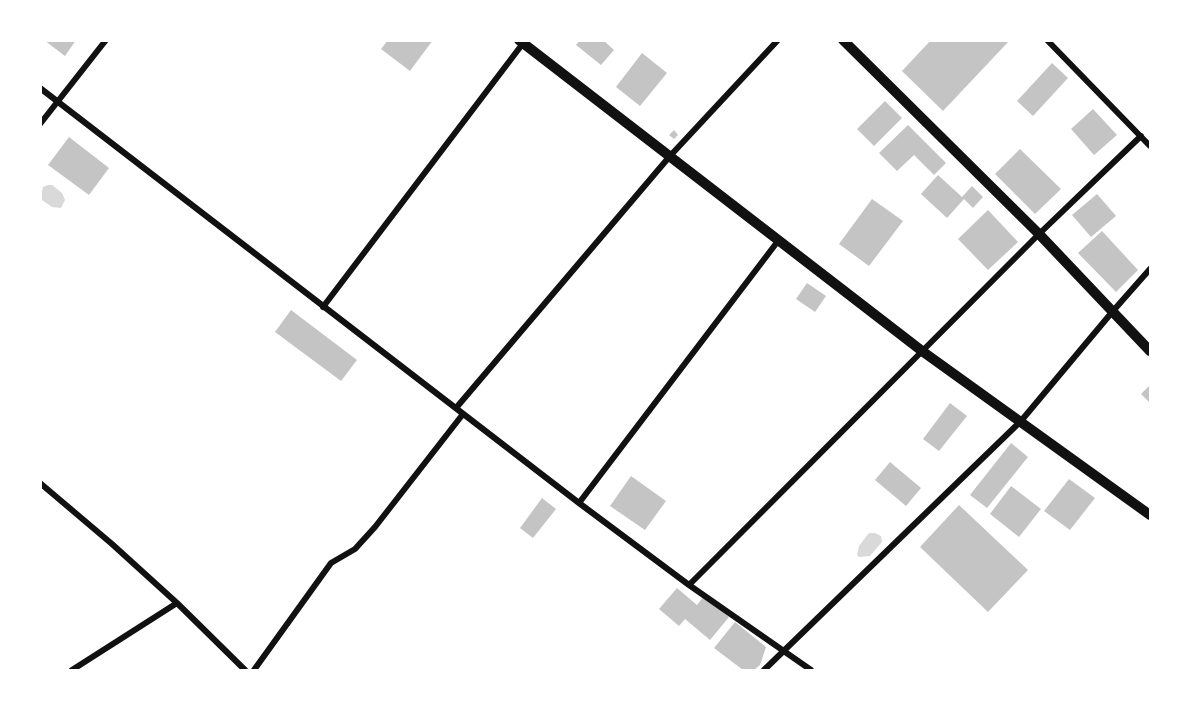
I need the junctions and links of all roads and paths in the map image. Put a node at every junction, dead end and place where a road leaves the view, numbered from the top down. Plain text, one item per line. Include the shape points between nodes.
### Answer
1 (106, 40) edge
2 (777, 40) edge
3 (843, 40) edge
4 (1047, 40) edge
5 (522, 41) edge
6 (40, 88) edge
7 (58, 101) junction
8 (40, 124) edge
9 (1141, 136) junction
10 (1150, 146) edge
11 (670, 156) junction
12 (1039, 234) junction
13 (778, 242) junction
14 (1150, 269) edge
15 (323, 307) junction
16 (1113, 311) junction
17 (922, 351) junction
18 (1150, 351) edge
19 (456, 408) junction
20 (463, 414) junction
21 (1021, 421) junction
22 (40, 483) edge
23 (579, 503) junction
24 (1150, 515) edge
25 (689, 585) junction
26 (177, 603) junction
27 (783, 651) junction
28 (72, 670) edge
29 (245, 670) edge
30 (254, 670) edge
31 (764, 670) edge
32 (811, 670) edge

1 - 7 street
2 - 11 street
3 - 12 street
4 - 9 street
5 - 11 street
5 - 15 street
6 - 7 street
7 - 8 street
7 - 15 street
9 - 10 street
9 - 12 street
11 - 13 street
11 - 19 street
12 - 16 street
12 - 17 street
13 - 17 street
13 - 23 street
14 - 16 street
15 - 19 street
16 - 18 street
16 - 21 street
17 - 21 street
17 - 25 street
19 - 20 street
20 - 23 street
20 - 30 street via 375,527 355,549 331,563
21 - 24 street
21 - 27 street
22 - 26 street
23 - 25 street
25 - 27 street
26 - 28 street
26 - 29 street
27 - 31 street
27 - 32 street

